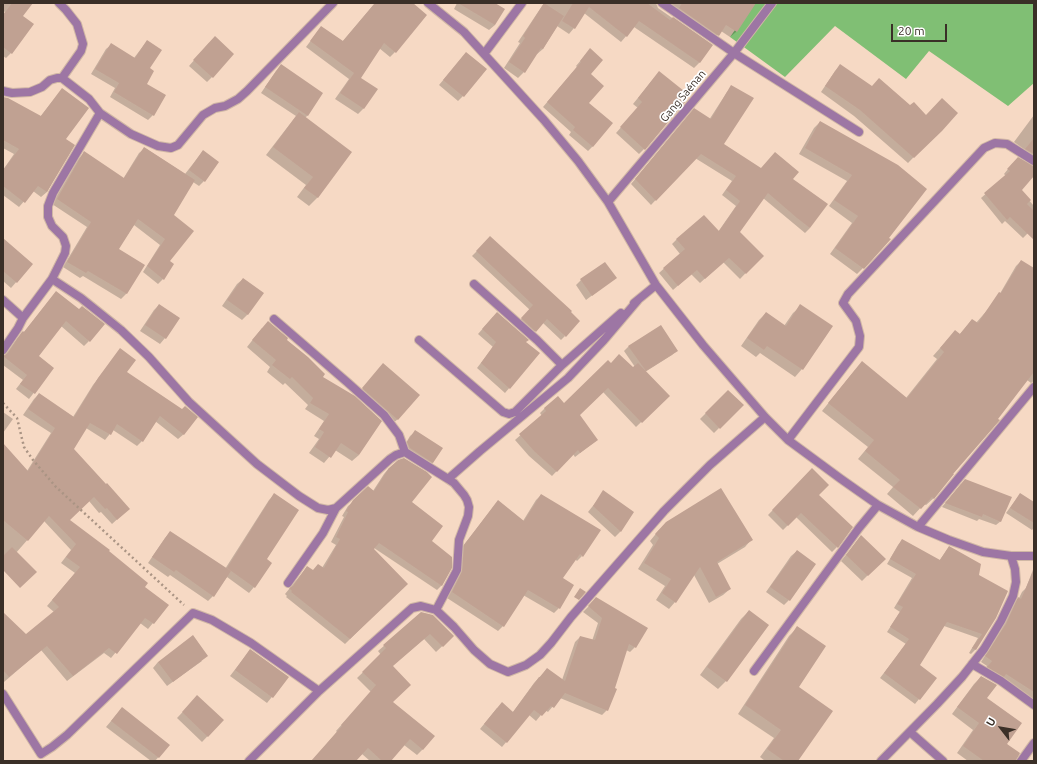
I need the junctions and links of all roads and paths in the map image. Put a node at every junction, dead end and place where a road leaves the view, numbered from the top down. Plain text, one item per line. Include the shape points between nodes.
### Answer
1 (59, 3) edge
2 (333, 3) edge
3 (428, 3) edge
4 (522, 3) edge
5 (662, 3) edge
6 (772, 3) edge
7 (734, 53) junction
8 (484, 54) junction
9 (62, 78) junction
10 (3, 91) edge
11 (100, 113) junction
12 (859, 132) dead end
13 (1034, 161) edge
14 (608, 202) junction
15 (52, 279) junction
16 (474, 284) dead end
17 (656, 285) junction
18 (3, 300) edge
19 (638, 300) junction
20 (23, 318) junction
21 (274, 319) dead end
22 (419, 340) dead end
23 (3, 350) edge
24 (562, 365) junction
25 (1034, 387) edge
26 (3, 403) edge
27 (765, 417) junction
28 (788, 440) junction
29 (405, 452) junction
30 (448, 479) junction
31 (878, 505) junction
32 (336, 508) junction
33 (918, 527) junction
34 (1011, 556) junction
35 (1034, 556) edge
36 (288, 583) dead end
37 (436, 610) junction
38 (193, 613) junction
39 (972, 664) junction
40 (754, 671) dead end
41 (319, 691) junction
42 (3, 694) edge
43 (1034, 705) edge
44 (910, 732) junction
45 (1034, 743) edge
46 (41, 757) edge
47 (249, 761) edge
48 (881, 761) edge
49 (943, 761) edge
50 (1021, 761) edge

1 - 9 street via 77,24 83,44
2 - 11 street via 247,91 238,99 203,115 178,145 171,148 158,146 132,134
3 - 8 street via 464,32
4 - 8 street
5 - 7 street
6 - 7 street, Gang Saénan
7 - 12 street
7 - 14 street, Gang Saénan
8 - 14 street via 544,120
9 - 10 street via 50,80 30,92
9 - 11 street via 89,99
11 - 15 street via 48,206 48,217 52,226 63,237 66,246
13 - 28 street via 1007,144 995,143 984,148 848,294 843,303 856,321 860,336 859,347
14 - 17 street
15 - 20 street
15 - 32 street via 121,330 189,402 257,464 318,508
16 - 24 street
17 - 19 street
17 - 27 street
18 - 20 street
19 - 24 street
19 - 30 street via 568,378
20 - 23 street
21 - 29 street via 384,415 399,435
22 - 24 street via 503,412 509,414 515,412
25 - 33 street
26 - 38 path via 17,418 24,447 56,487
27 - 28 street
27 - 37 street via 710,465 664,511 551,643 526,665 508,672 490,664
28 - 31 street
29 - 30 street
29 - 32 street via 390,459
30 - 37 street via 467,500 468,516 459,540 457,570
31 - 33 street
31 - 40 street
32 - 36 street via 323,533
33 - 34 street via 983,552
34 - 35 street
34 - 39 street via 1016,582 1012,596 1001,621
37 - 41 street via 421,606 412,608
38 - 41 street via 212,620 251,643
38 - 46 street
39 - 43 street
39 - 44 street
41 - 47 street
42 - 46 street
44 - 48 street
44 - 49 street
45 - 50 street

